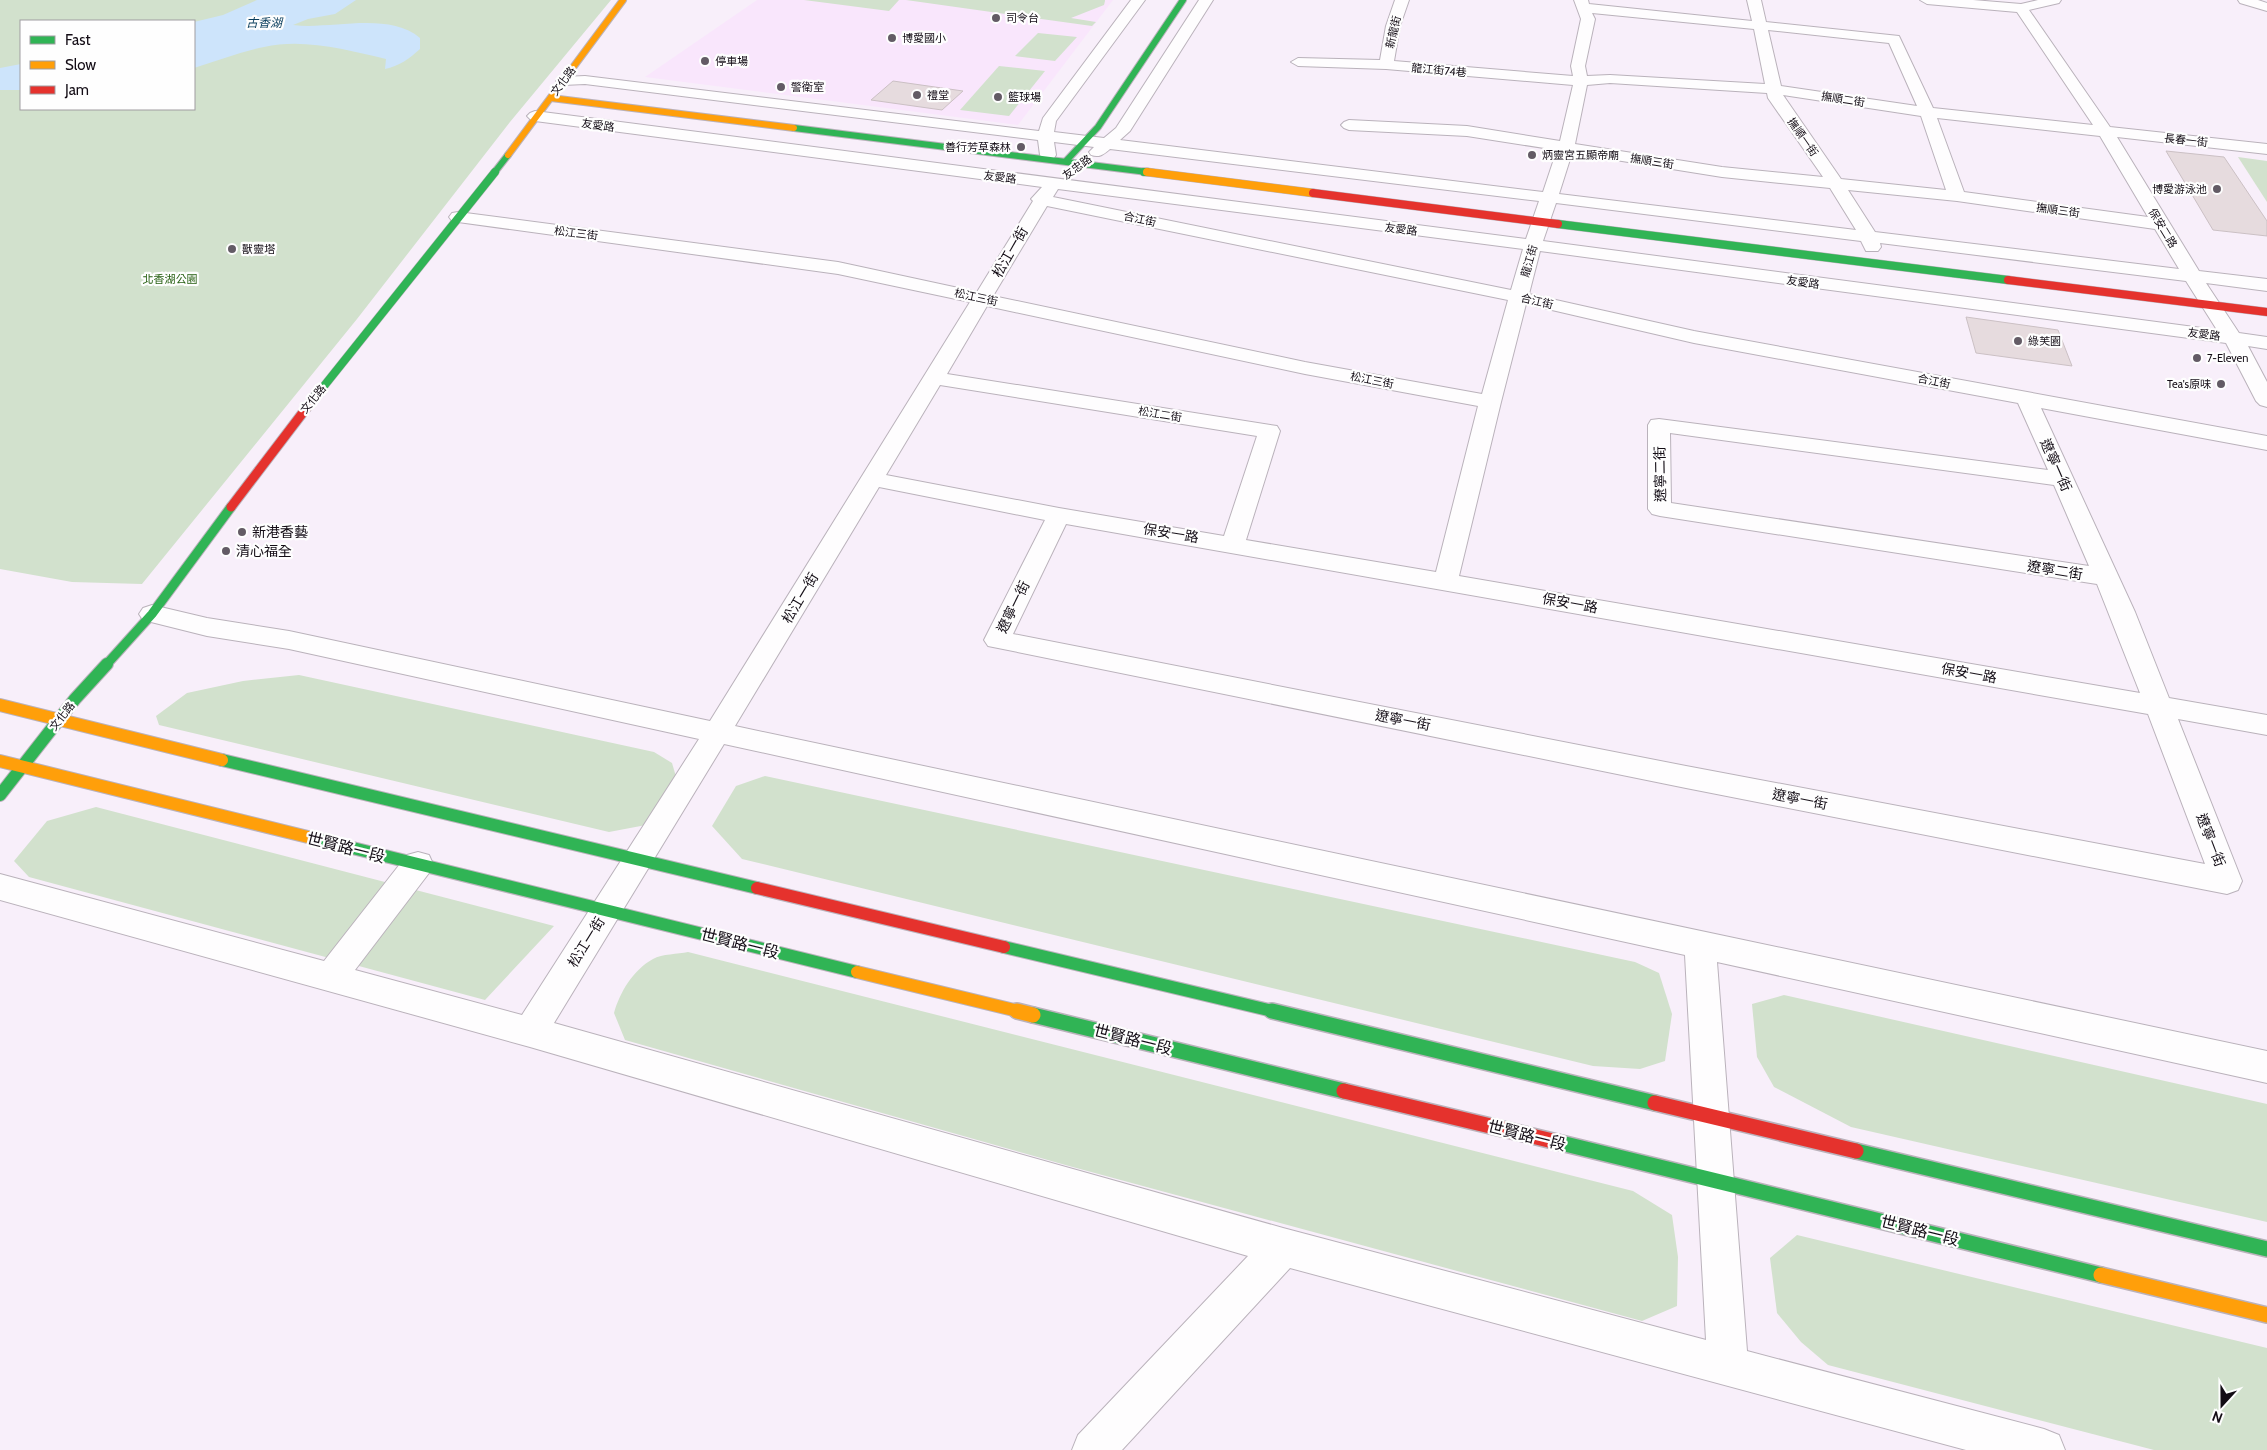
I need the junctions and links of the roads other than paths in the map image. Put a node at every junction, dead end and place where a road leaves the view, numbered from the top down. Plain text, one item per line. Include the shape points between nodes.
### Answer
1 (623, 0) edge
2 (1138, 0) edge
3 (1182, 0) edge
4 (1206, 0) edge
5 (1402, 0) edge
6 (1754, 0) edge
7 (1927, 0) edge
8 (2054, 0) edge
9 (2245, 0) edge
10 (1583, 4) edge
11 (2267, 7) edge
12 (2021, 8) junction
13 (1761, 24) junction
14 (1298, 62) dead end
15 (1386, 65) junction
16 (563, 80) junction
17 (1581, 81) junction
18 (1774, 88) junction
19 (551, 98) junction
20 (1927, 112) junction
21 (535, 116) junction
22 (1349, 125) dead end
23 (2105, 131) junction
24 (1046, 137) junction
25 (1107, 144) junction
26 (1072, 148) junction
27 (1566, 148) junction
28 (2267, 149) edge
29 (808, 152) junction
30 (1835, 182) junction
31 (1003, 193) dead end
32 (1039, 193) junction
33 (1957, 196) junction
34 (1548, 198) junction
35 (458, 217) junction
36 (1542, 221) junction
37 (2160, 224) junction
38 (1869, 237) junction
39 (1533, 245) junction
40 (1877, 263) junction
41 (2191, 276) junction
42 (2267, 286) edge
43 (1519, 297) junction
44 (982, 299) junction
45 (2209, 304) junction
46 (2267, 312) edge
47 (2232, 338) junction
48 (2267, 343) edge
49 (934, 378) junction
50 (2027, 399) junction
51 (2267, 401) edge
52 (1490, 402) junction
53 (2267, 443) edge
54 (873, 479) junction
55 (2062, 479) junction
56 (1059, 514) junction
57 (1233, 544) junction
58 (2106, 577) junction
59 (1446, 581) junction
60 (152, 614) junction
61 (0, 705) edge
62 (2158, 706) junction
63 (58, 721) junction
64 (2267, 726) edge
65 (717, 733) junction
66 (0, 761) edge
67 (22, 767) junction
68 (0, 795) edge
69 (639, 859) junction
70 (418, 864) junction
71 (0, 887) edge
72 (606, 911) junction
73 (1700, 943) junction
74 (330, 978) junction
75 (530, 1032) junction
76 (2267, 1067) edge
77 (1712, 1116) junction
78 (1716, 1181) junction
79 (1283, 1247) junction
80 (2267, 1248) edge
81 (2267, 1315) edge
82 (1728, 1367) junction
83 (1093, 1450) edge
84 (2044, 1450) edge

1 - 16 street, 文化路
2 - 24 street, 友忠路 via 1048,121
3 - 26 street, 友忠路 via 1098,126
4 - 25 street via 1122,131
5 - 15 street, 新龍街 via 1393,26
6 - 13 street, 撫順一街
7 - 12 street
8 - 12 street
9 - 11 street
10 - 13 street
10 - 17 street, 龍江街 via 1588,19 1578,66
12 - 23 street, 保安二路
13 - 18 street, 撫順一街
13 - 20 street via 1894,39
14 - 15 street, 龍江街74巷
15 - 17 street, 龍江街74巷
16 - 19 street, 文化路
16 - 24 street, 友愛路 via 585,80
17 - 18 street, 撫順二街 via 1610,79
17 - 27 street, 龍江街
18 - 20 street, 撫順二街
18 - 30 street, 撫順一街 via 1776,98
19 - 21 street, 文化路
19 - 26 street, 友愛路
20 - 23 street, 撫順二街
20 - 33 street
21 - 29 street, 友愛路
21 - 35 street, 文化路
22 - 27 street, 撫順三街 via 1467,131
23 - 28 street, 長春一街
23 - 37 street, 保安二路
24 - 26 street, 友愛路
24 - 26 street, 友忠路
25 - 26 street, 友愛路
25 - 34 street, 友愛路
26 - 32 street, 松江一街
26 - 36 street, 友愛路
27 - 30 street, 撫順三街 via 1722,172
27 - 34 street, 龍江街
29 - 31 street via 887,175
29 - 32 street, 友愛路
30 - 33 street, 撫順三街
30 - 38 street, 撫順一街
32 - 39 street, 友愛路
32 - 43 street, 合江街
32 - 44 street, 松江一街
33 - 37 street, 撫順三街
34 - 36 street, 龍江街
34 - 38 street, 友愛路
35 - 44 street, 松江三街 via 838,268
35 - 60 street, 文化路 via 283,436
36 - 39 street, 龍江街
36 - 40 street, 友愛路
37 - 41 street, 保安二路
38 - 40 street, 撫順一街
38 - 41 street, 友愛路
39 - 43 street, 龍江街
39 - 47 street, 友愛路
40 - 45 street, 友愛路
41 - 42 street, 友愛路
41 - 45 street, 保安二路
43 - 50 street, 合江街 via 1694,337
43 - 52 street, 龍江街
44 - 49 street, 松江一街
44 - 52 street, 松江三街 via 1305,368
45 - 46 street, 友愛路
45 - 47 street, 保安二路
47 - 48 street, 友愛路
47 - 51 street, 保安二路
49 - 54 street, 松江一街
49 - 57 street, 松江二街 via 1269,431
50 - 53 street, 合江街
50 - 55 street, 遼寧一街
52 - 59 street, 龍江街
54 - 56 street, 保安一路
54 - 65 street, 松江一街
55 - 58 street, 遼寧一街
55 - 58 street, 遼寧二街 via 1659,425 1660,509
56 - 57 street, 保安一路
56 - 62 street, 遼寧一街 via 997,640 2227,882
57 - 59 street, 保安一路
58 - 62 street, 遼寧一街
59 - 62 street, 保安一路
60 - 63 street, 文化路
60 - 65 street via 206,627 289,640
61 - 63 street
62 - 64 street, 保安一路
63 - 67 street, 文化路
63 - 69 street
65 - 69 street, 松江一街
65 - 73 street
66 - 67 street, 世賢路一段
67 - 68 street, 文化路
67 - 70 street, 世賢路一段
69 - 72 street, 松江一街
69 - 77 street
70 - 72 street, 世賢路一段
70 - 74 street
71 - 74 street
72 - 75 street, 松江一街
72 - 78 street, 世賢路一段
73 - 76 street
73 - 77 street
74 - 75 street
75 - 79 street
77 - 78 street
77 - 80 street
78 - 81 street, 世賢路一段
78 - 82 street
79 - 82 street
79 - 83 street
82 - 84 street

